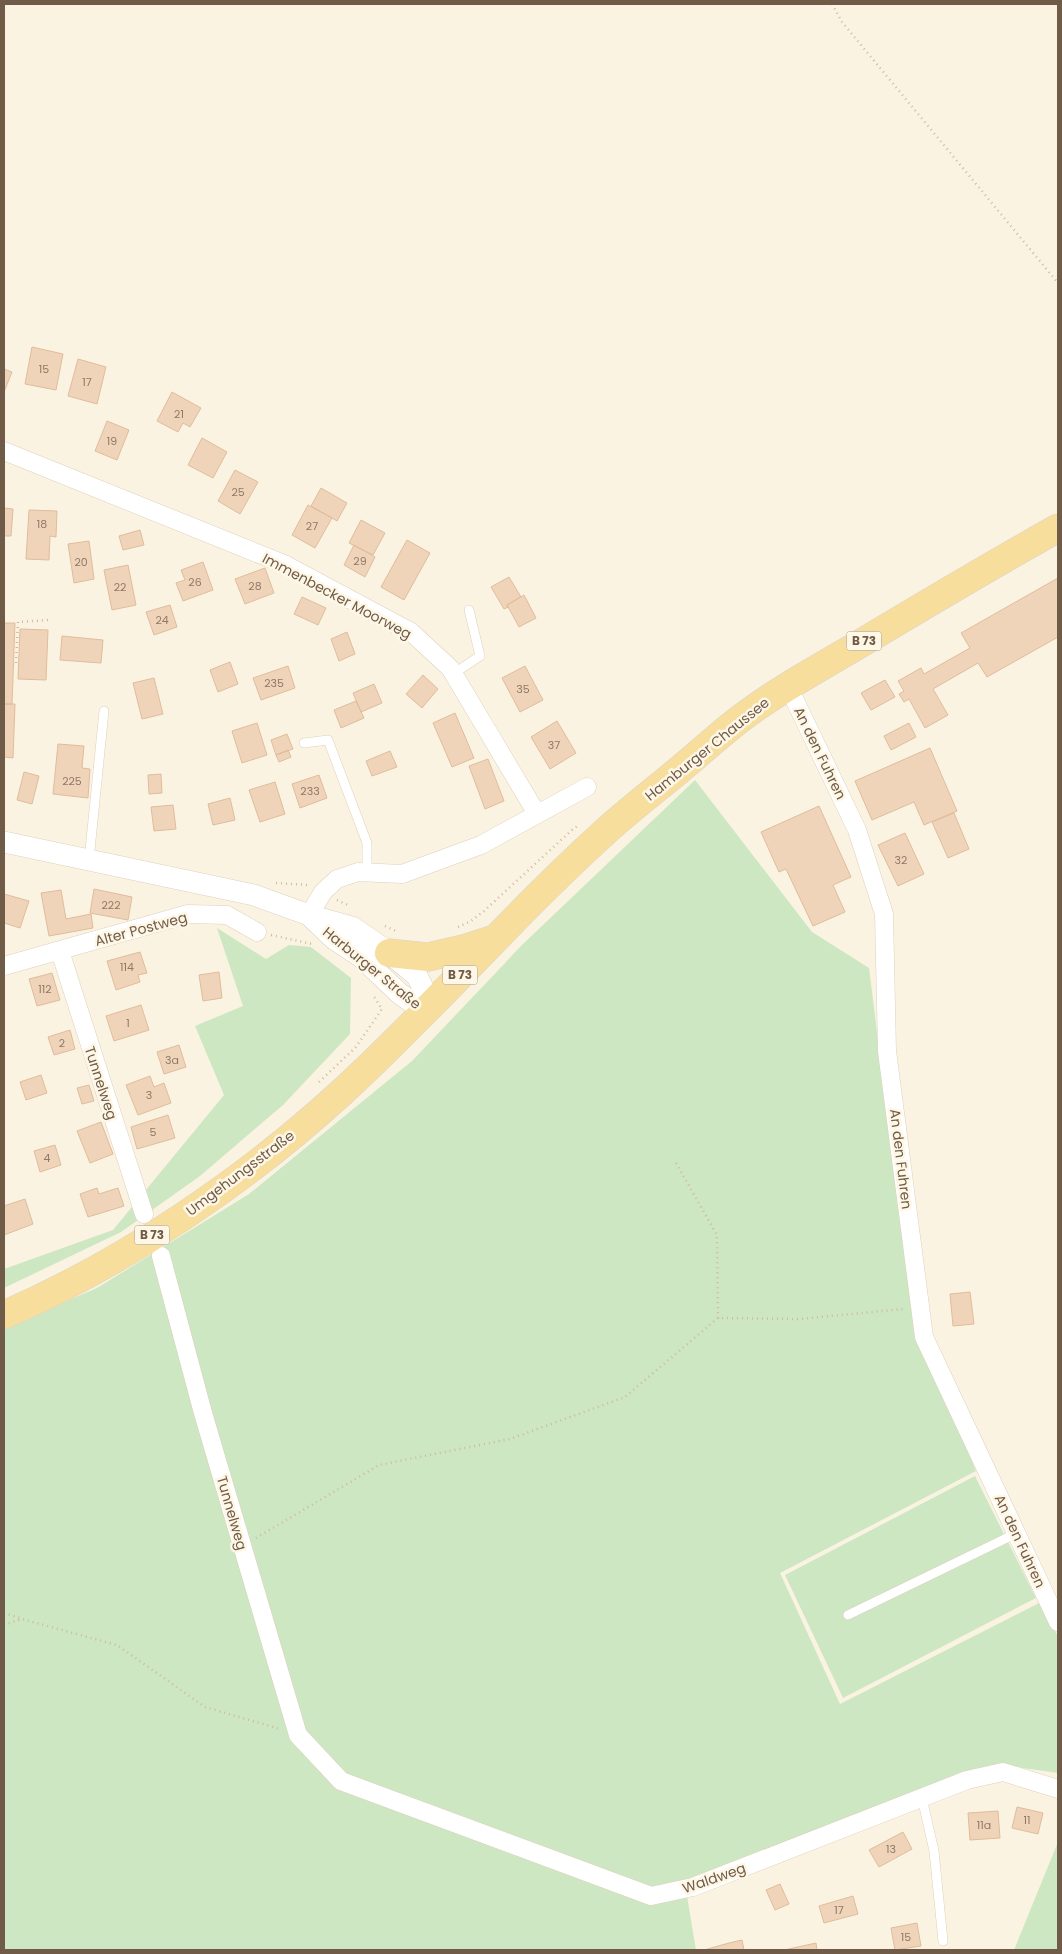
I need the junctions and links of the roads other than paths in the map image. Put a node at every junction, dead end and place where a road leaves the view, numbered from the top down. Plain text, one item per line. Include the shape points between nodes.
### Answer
1 (4, 451) edge
2 (1058, 528) edge
3 (469, 610) dead end
4 (453, 674) junction
5 (788, 686) junction
6 (104, 711) dead end
7 (304, 743) dead end
8 (587, 787) dead end
9 (537, 814) junction
10 (4, 842) edge
11 (89, 861) junction
12 (367, 872) junction
13 (309, 915) junction
14 (257, 932) road end
15 (496, 938) junction
16 (60, 952) junction
17 (389, 953) junction
18 (4, 966) edge
19 (425, 1012) junction
20 (144, 1214) dead end
21 (161, 1256) dead end
22 (4, 1315) edge
23 (1017, 1533) junction
24 (848, 1615) dead end
25 (1058, 1622) edge
26 (321, 1760) joint
27 (1058, 1789) edge
28 (922, 1798) junction
29 (943, 1941) dead end

1 - 4 street, Immenbecker Moorweg via 284,564 410,632
2 - 5 main road, Hamburger Chaussee / B 73
3 - 4 lane via 480,656
4 - 9 street, Immenbecker Moorweg
5 - 15 main road, Hamburger Chaussee / B 73 via 745,715 608,829
5 - 23 street, An den Fuhren via 858,830 884,914 887,1051 924,1337
6 - 11 lane
7 - 12 lane via 328,740 367,842
8 - 9 street
9 - 12 street via 481,845 402,874
10 - 11 street, Harburger Straße
11 - 13 street, Harburger Straße via 254,895
12 - 13 street via 337,878
13 - 17 street, Harburger Straße via 352,927
13 - 19 street, Harburger Straße
14 - 16 street, Alter Postweg via 227,915 188,914
15 - 17 main road via 428,957
15 - 19 main road, Hamburger Chaussee / B 73
16 - 18 street, Alter Postweg
16 - 20 street, Tunnelweg
17 - 19 street, Harburger Straße via 421,982 426,999
19 - 22 main road, Umgehungsstraße / B 73 via 289,1137 198,1206 94,1270
21 - 26 street, Tunnelweg via 203,1413 298,1735
23 - 24 lane
23 - 25 street, An den Fuhren
26 - 28 street, Waldweg via 341,1782 651,1896 693,1888
27 - 28 street, Waldweg via 1003,1772 967,1780
28 - 29 lane via 934,1851

